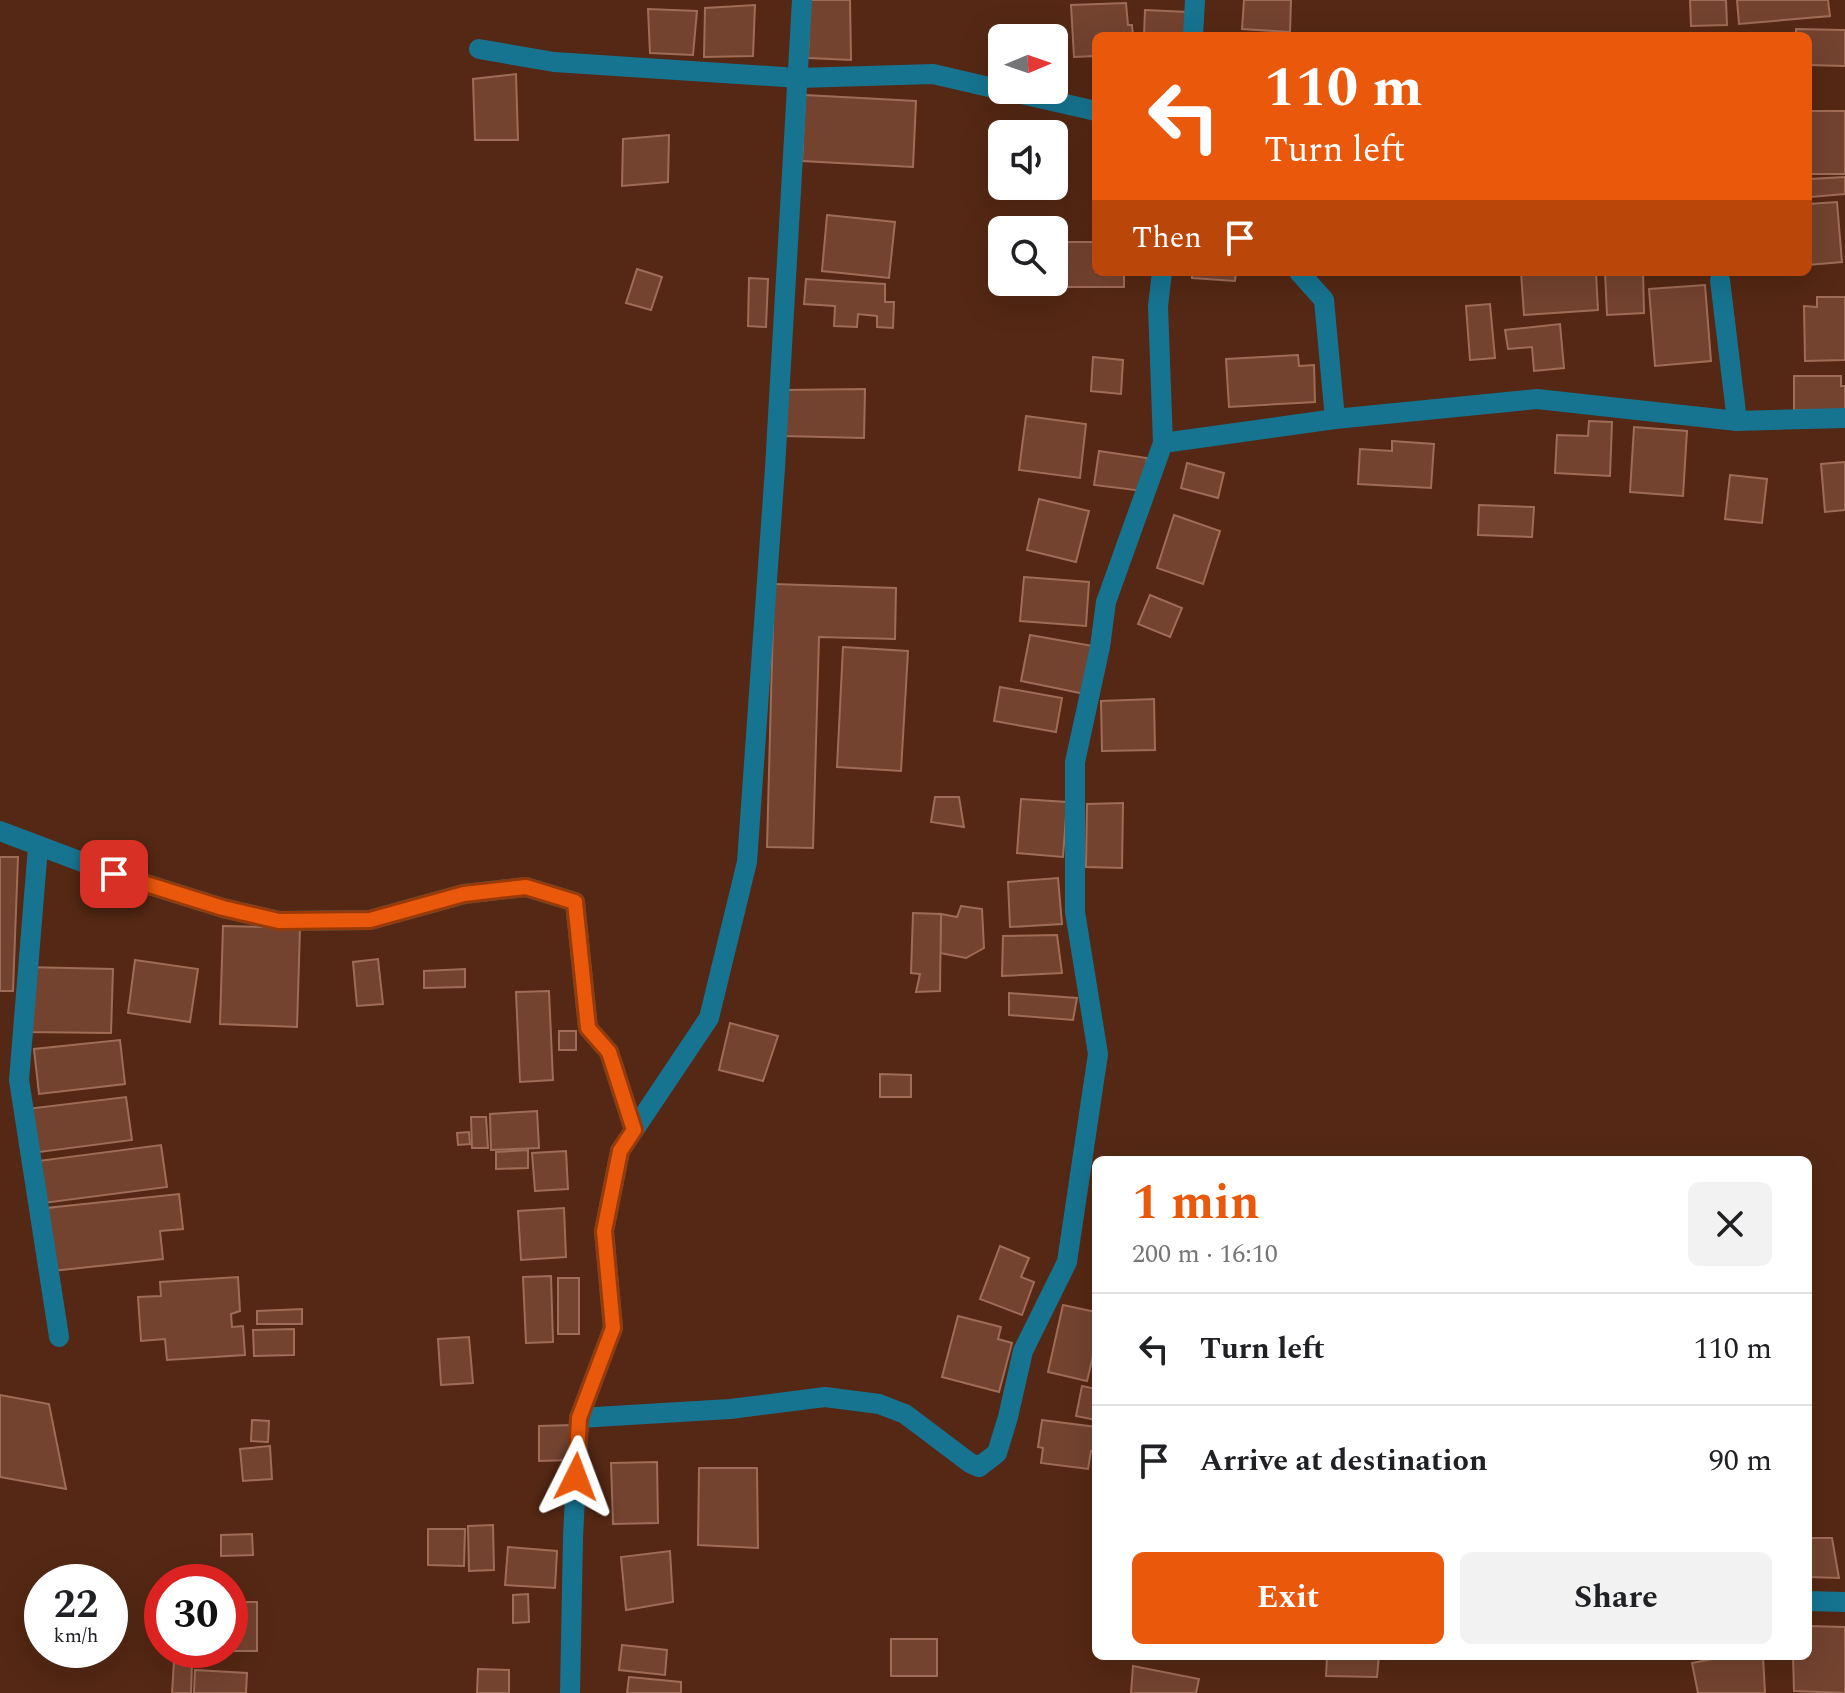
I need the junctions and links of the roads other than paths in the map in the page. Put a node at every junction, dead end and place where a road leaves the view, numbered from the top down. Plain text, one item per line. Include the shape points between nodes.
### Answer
1 (802, 0) edge
2 (1195, 0) edge
3 (1193, 32) edge
4 (479, 49) dead end
5 (799, 78) junction
6 (988, 87) edge
7 (1065, 104) edge
8 (1092, 110) edge
9 (1162, 276) edge
10 (1303, 276) edge
11 (1720, 280) dead end
12 (1845, 418) edge
13 (1335, 419) junction
14 (1737, 421) junction
15 (1163, 443) junction
16 (0, 831) edge
17 (38, 847) junction
18 (634, 1130) junction
19 (59, 1337) dead end
20 (579, 1418) junction
21 (1812, 1601) edge
22 (1845, 1602) edge
23 (570, 1693) edge

1 - 5 street
2 - 3 street
4 - 5 street via 554,62
5 - 6 street via 933,74
5 - 18 street via 747,862 709,1018
7 - 8 street
9 - 15 street
10 - 13 street via 1324,300
11 - 14 street
12 - 14 street
13 - 14 street via 1537,399
13 - 15 street
15 - 20 street via 1106,602 1075,762 1075,912 1098,1054 1067,1262 1023,1351 997,1453 979,1467 905,1414 879,1404 825,1397
16 - 17 street
17 - 18 street via 223,908 279,921 370,920 464,894 526,887 575,902 588,1028 609,1052
17 - 19 street via 19,1080
18 - 20 street via 620,1151 604,1231 613,1328
20 - 23 street
21 - 22 street

